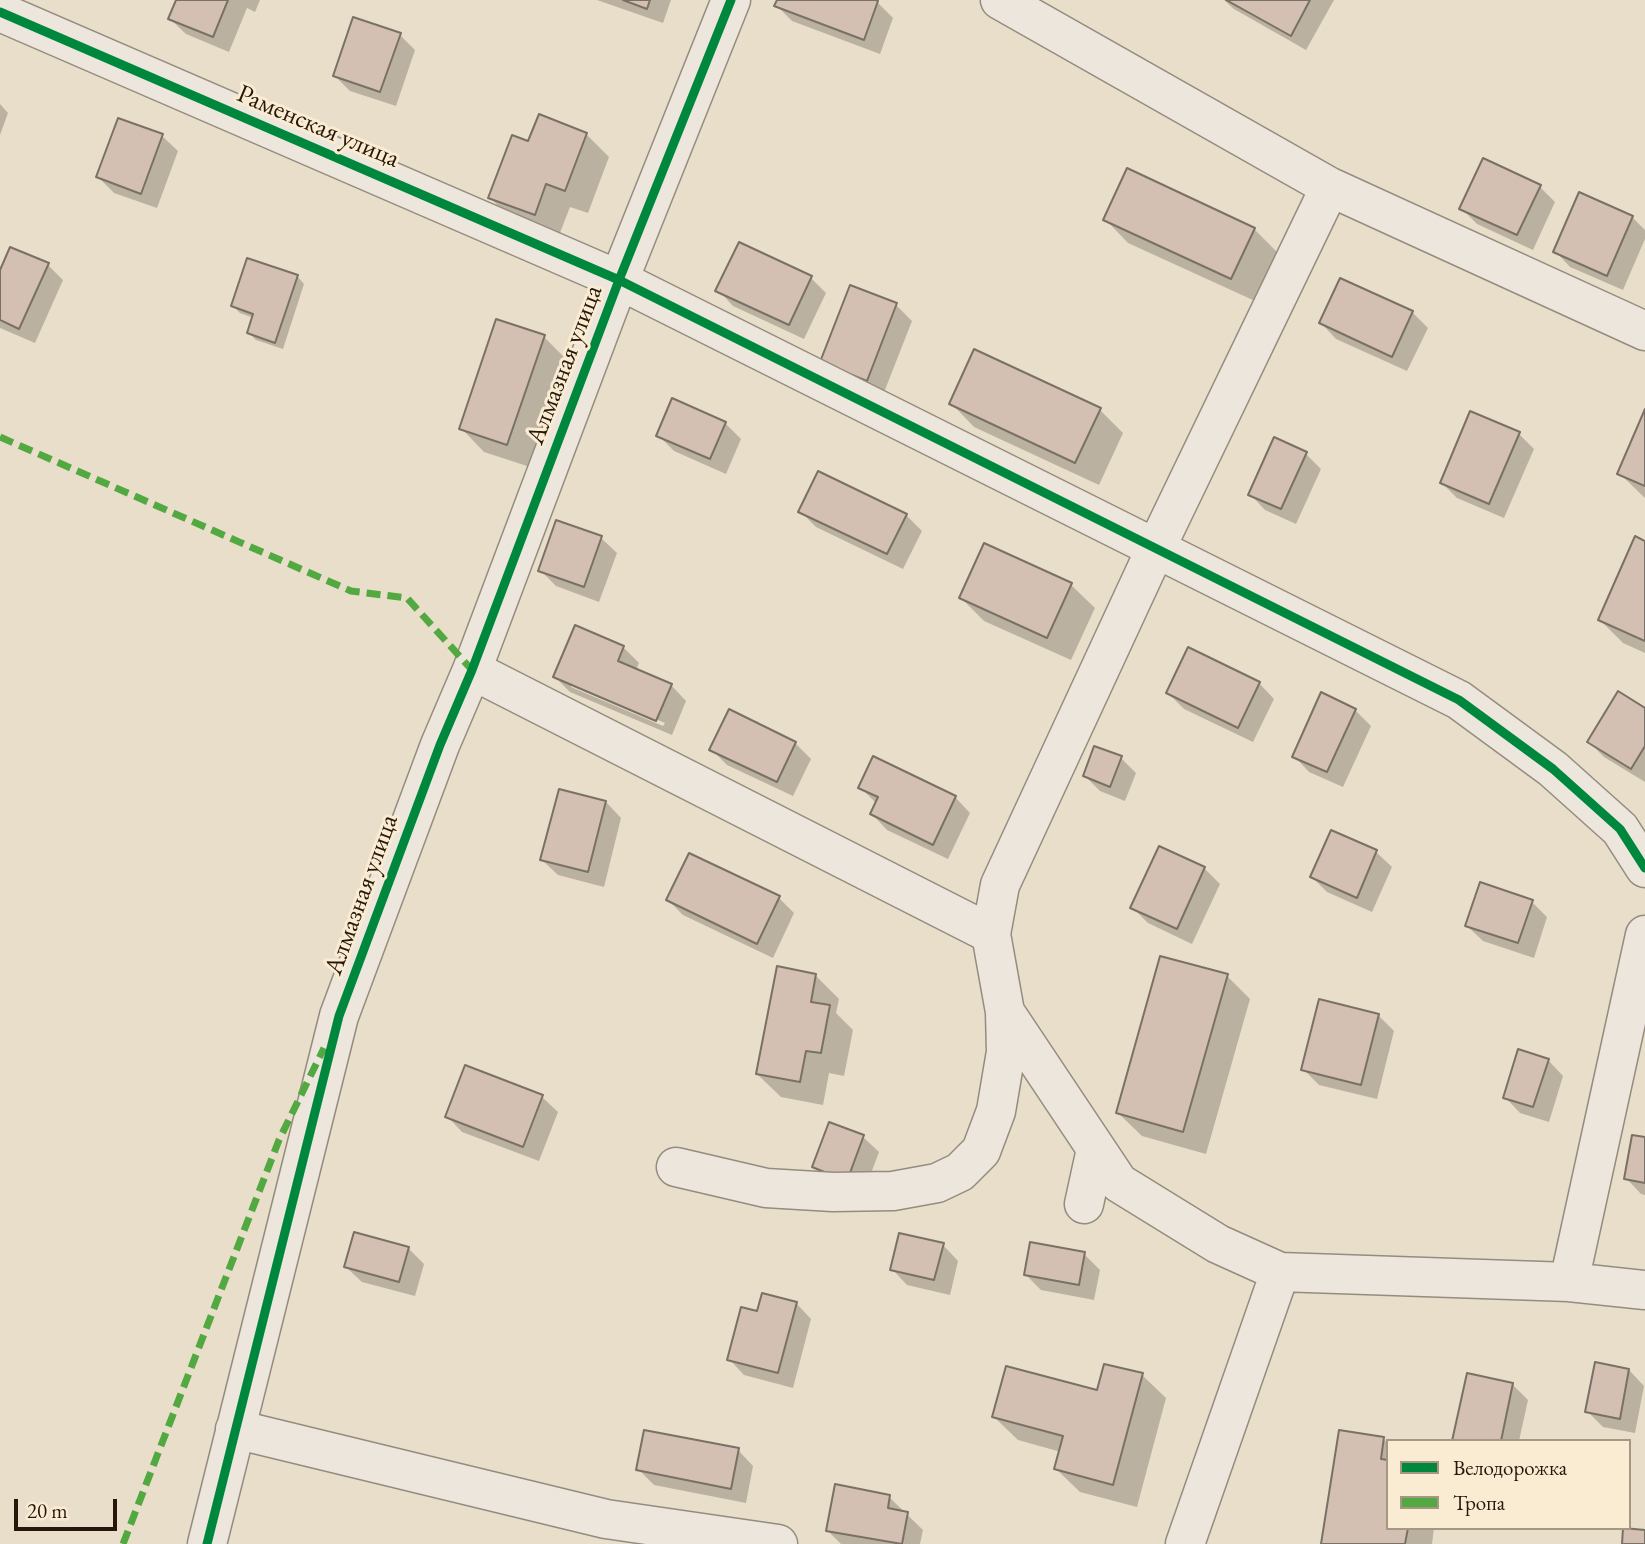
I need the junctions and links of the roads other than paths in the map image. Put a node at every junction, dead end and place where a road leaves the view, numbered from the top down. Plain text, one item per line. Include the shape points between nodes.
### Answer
1 (731, 0) edge
2 (1000, 0) edge
3 (0, 12) edge
4 (1330, 187) junction
5 (619, 280) junction
6 (1645, 331) edge
7 (1156, 548) junction
8 (471, 670) junction
9 (1645, 868) edge
10 (991, 934) junction
11 (1645, 935) edge
12 (1005, 1012) junction
13 (1096, 1149) junction
14 (676, 1167) dead end
15 (1084, 1204) dead end
16 (1280, 1272) junction
17 (1569, 1282) junction
18 (1645, 1290) edge
19 (235, 1429) junction
20 (207, 1544) edge
21 (778, 1544) edge
22 (1185, 1544) edge

1 - 5 street, Алмазная улица
2 - 4 street
3 - 5 street, Раменская улица
4 - 6 street
4 - 7 street
5 - 7 street, Раменская улица
5 - 8 street, Алмазная улица
7 - 9 street, Раменская улица via 1459,699 1553,769 1620,829
7 - 10 street via 1000,885
8 - 10 street
8 - 19 street, Алмазная улица via 339,1016
10 - 12 street
11 - 17 street
12 - 13 street
12 - 14 street via 1006,1052 996,1111 981,1151 960,1172 937,1183 892,1191 766,1188
13 - 15 street
13 - 16 street via 1119,1184 1218,1244
16 - 17 street
16 - 22 street
17 - 18 street
19 - 20 street, Алмазная улица
19 - 21 street via 606,1518

